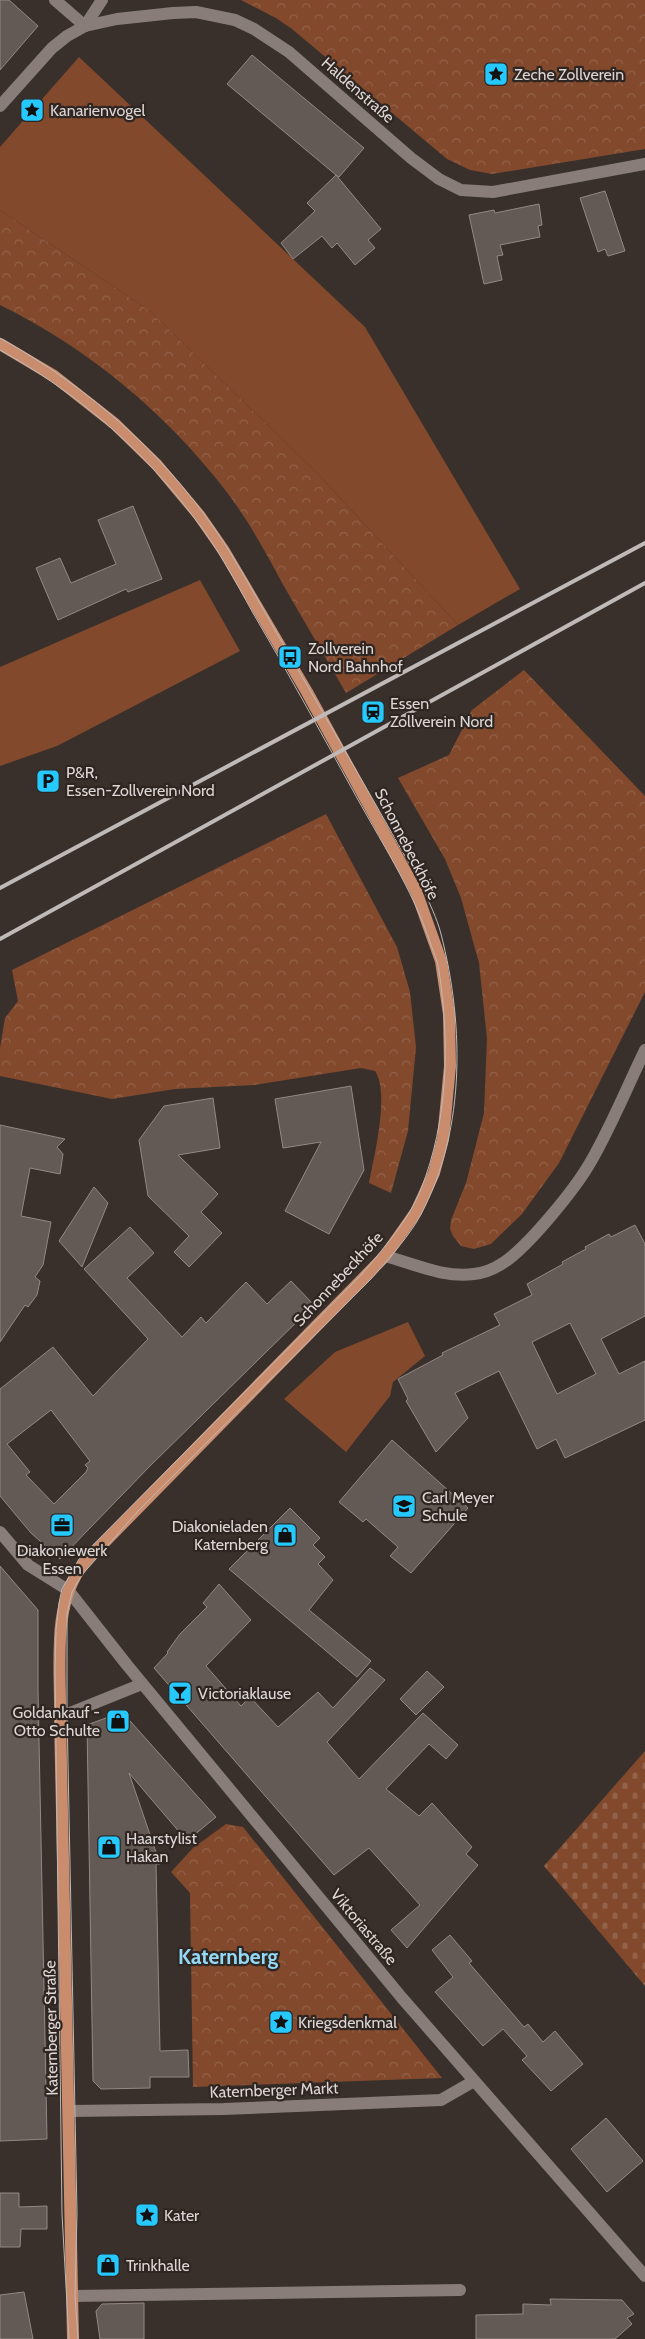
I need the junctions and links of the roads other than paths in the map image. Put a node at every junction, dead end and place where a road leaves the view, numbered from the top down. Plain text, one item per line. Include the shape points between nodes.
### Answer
1 (56, 0) edge
2 (102, 0) edge
3 (85, 26) junction
4 (0, 106) edge
5 (645, 164) edge
6 (0, 344) edge
7 (645, 1050) edge
8 (386, 1256) junction
9 (0, 1532) edge
10 (68, 1590) junction
11 (142, 1684) junction
12 (60, 1716) junction
13 (474, 2081) junction
14 (69, 2111) junction
15 (645, 2276) edge
16 (460, 2290) dead end
17 (72, 2296) junction
18 (73, 2339) edge

1 - 3 street
2 - 3 street
3 - 4 street via 52,48
3 - 5 street, Haldenstraße via 173,12 196,12 235,20 289,52 418,164 461,190 493,192
6 - 8 main road, Schonnebeckhöfe via 54,376 110,420 157,465 199,515 224,551 307,692 416,891 442,961 449,1014 450,1066 443,1139 434,1173 416,1212
7 - 8 street via 604,1137 583,1173 548,1217 502,1264 484,1272 454,1275
8 - 10 main road, Schonnebeckhöfe via 84,1563
9 - 10 street, Viktoriastraße via 28,1565
10 - 11 street, Viktoriastraße
10 - 12 main road, Katernberger Straße via 61,1630
11 - 12 street
11 - 13 street, Viktoriastraße
12 - 14 main road, Katernberger Straße
13 - 14 street, Katernberger Markt via 440,2100 224,2109
13 - 15 street, Viktoriastraße
14 - 17 main road, Katernberger Straße
16 - 17 street
17 - 18 main road, Katernberger Straße

